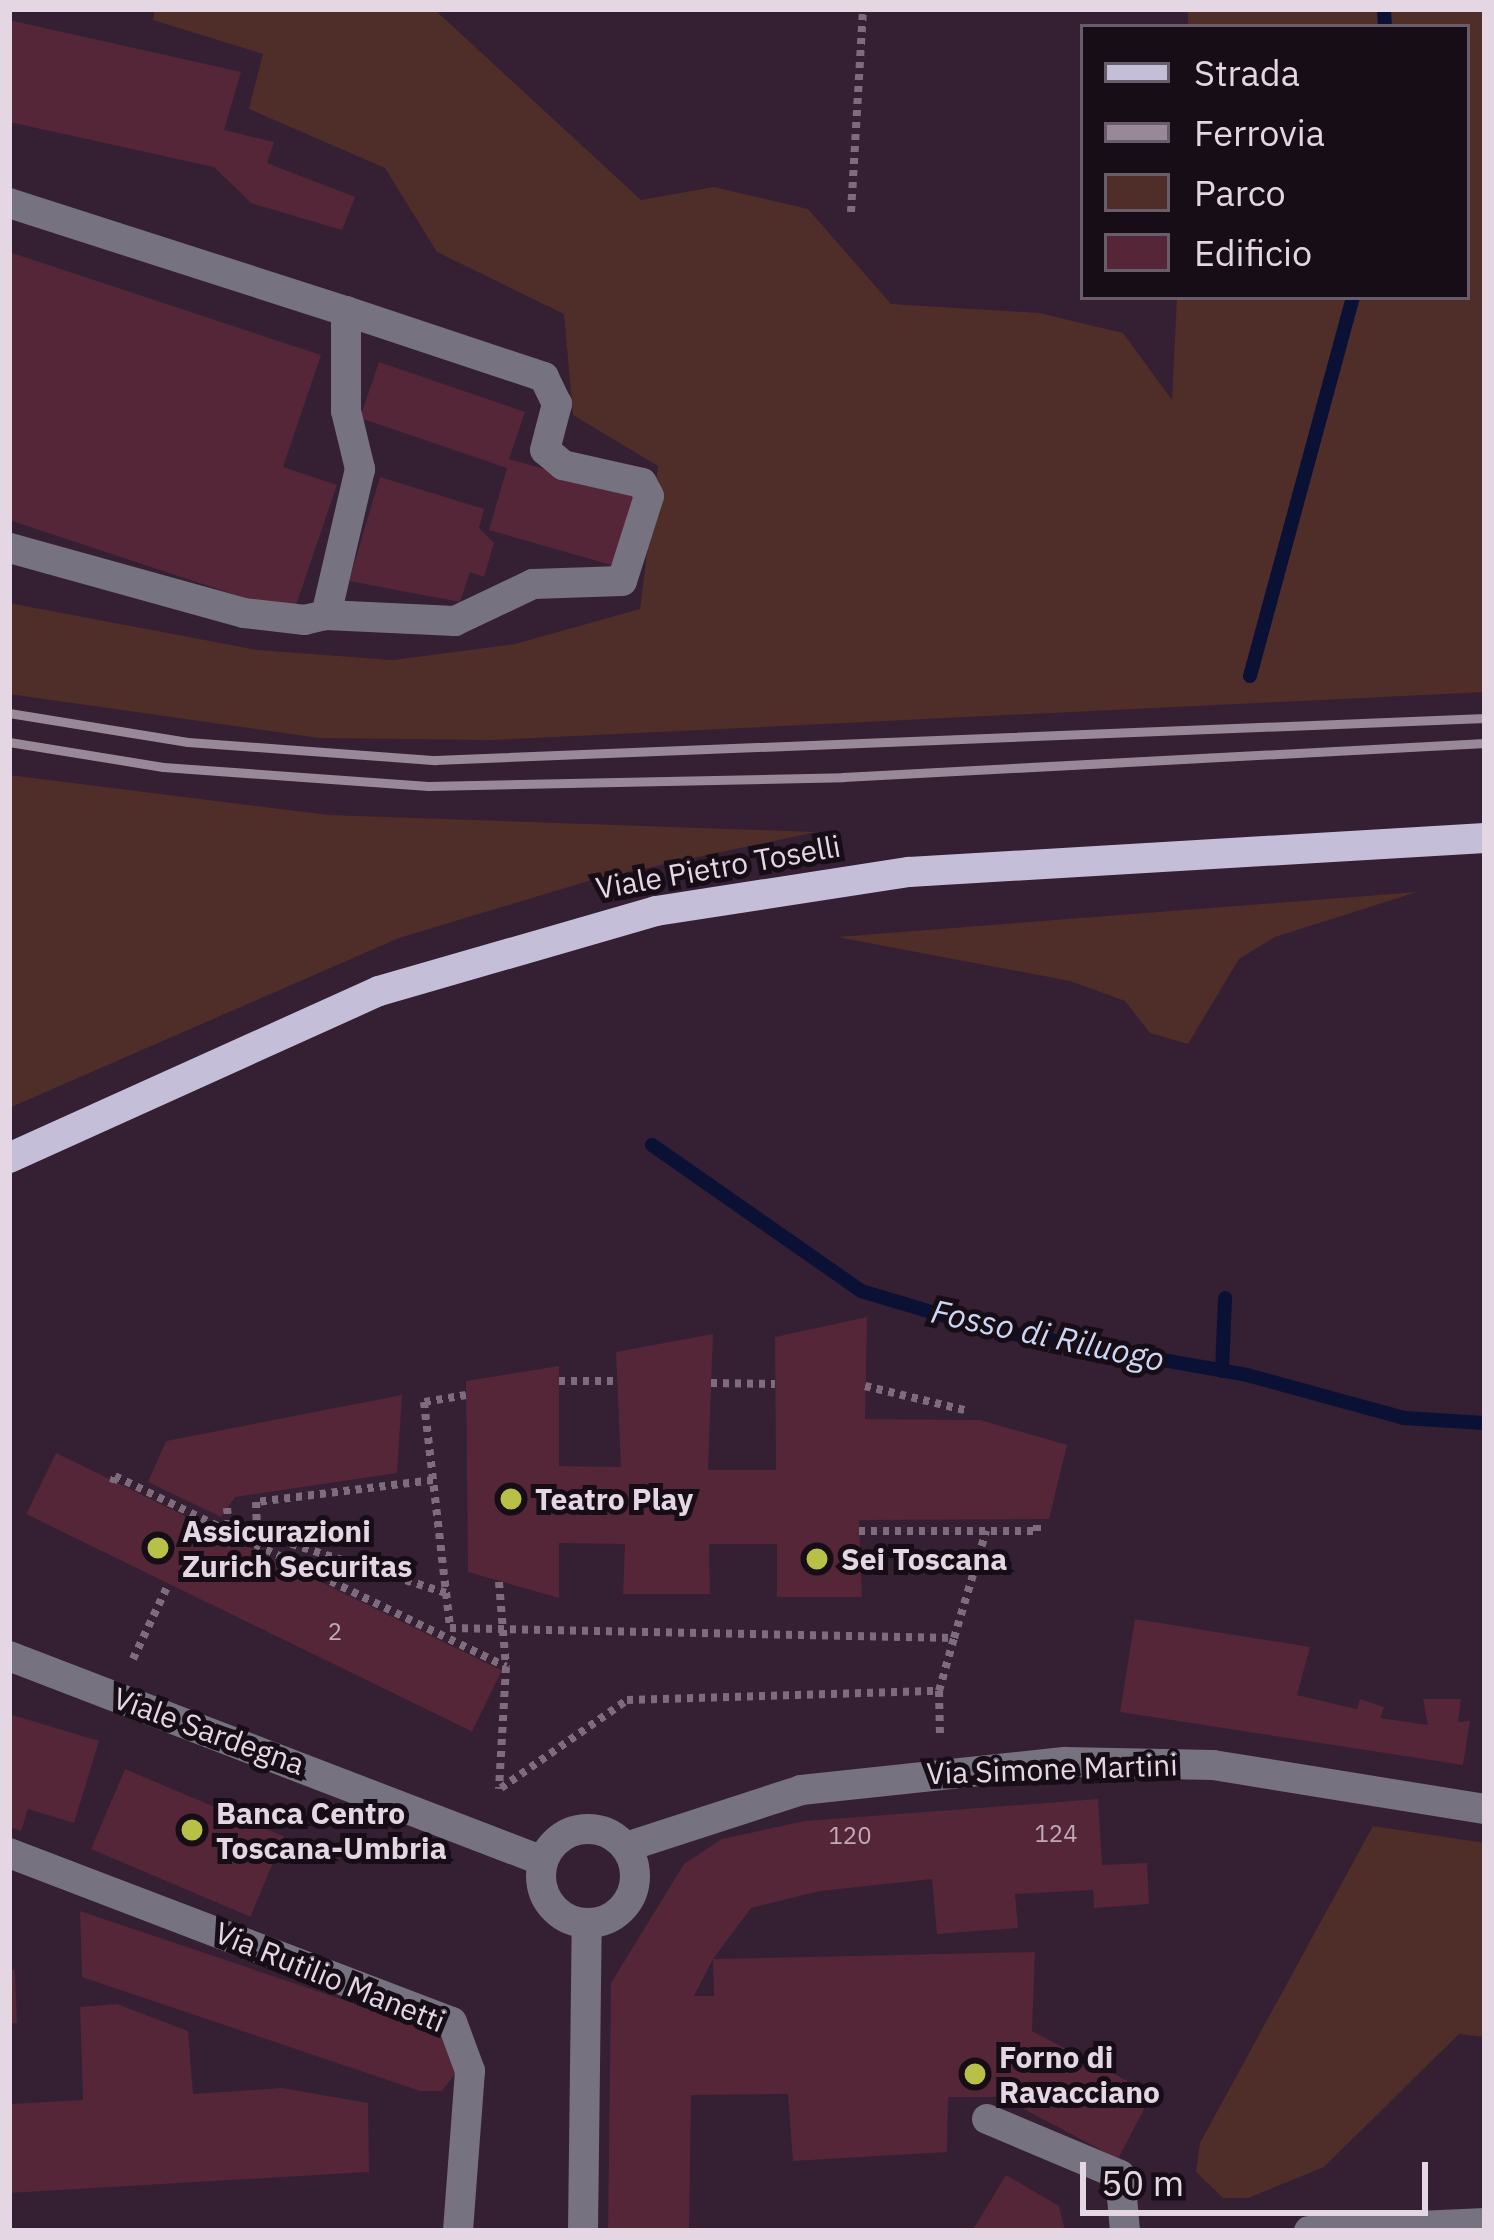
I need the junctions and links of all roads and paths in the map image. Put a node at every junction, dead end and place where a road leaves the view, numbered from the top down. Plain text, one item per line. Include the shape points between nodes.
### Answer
1 (863, 9) edge
2 (9, 203) edge
3 (851, 212) dead end
4 (346, 311) junction
5 (9, 548) edge
6 (326, 615) junction
7 (1485, 838) edge
8 (9, 1158) edge
9 (559, 1381) dead end
10 (617, 1381) dead end
11 (711, 1383) dead end
12 (775, 1384) dead end
13 (866, 1386) dead end
14 (466, 1395) dead end
15 (968, 1411) dead end
16 (434, 1480) junction
17 (113, 1484) dead end
18 (227, 1508) dead end
19 (1037, 1520) dead end
20 (859, 1531) dead end
21 (986, 1531) junction
22 (232, 1547) dead end
23 (499, 1582) dead end
24 (167, 1587) dead end
25 (446, 1593) junction
26 (955, 1638) junction
27 (9, 1656) edge
28 (133, 1659) dead end
29 (506, 1667) junction
30 (939, 1691) junction
31 (940, 1734) dead end
32 (1485, 1809) edge
33 (626, 1847) junction
34 (9, 1853) edge
35 (543, 1861) junction
36 (587, 1923) junction
37 (987, 2119) dead end
38 (1485, 2223) edge
39 (458, 2231) edge
40 (583, 2231) edge
41 (1126, 2231) edge
42 (1309, 2231) edge

1 - 3 path
2 - 4 street
4 - 6 street via 346,411 360,469
4 - 6 street via 544,376 557,404 545,450 562,465 641,483 649,496 622,581 533,584 455,622
5 - 6 street via 244,613
7 - 8 main road, Viale Pietro Toselli via 909,872 656,911 380,992
9 - 10 path
11 - 12 path
13 - 15 path
14 - 16 path via 424,1402
16 - 25 path
16 - 25 path via 256,1502 257,1533
17 - 29 path, bridge via 116,1477
18 - 22 path, bridge
19 - 21 path via 1037,1531
20 - 21 path
21 - 26 path
23 - 29 path, bridge
24 - 28 path
25 - 26 path via 450,1628
26 - 30 path
27 - 35 street, Viale Sardegna
29 - 30 path via 500,1789 628,1700
30 - 31 path
32 - 33 street, Via Simone Martini via 1213,1765 1065,1762 801,1790
33 - 35 street via 602,1831 573,1831
33 - 36 street via 635,1876 626,1904
34 - 39 street, Via Rutilio Manetti via 452,2022 470,2071
35 - 36 street via 550,1903
36 - 40 street
37 - 41 street via 1120,2176
38 - 42 street

